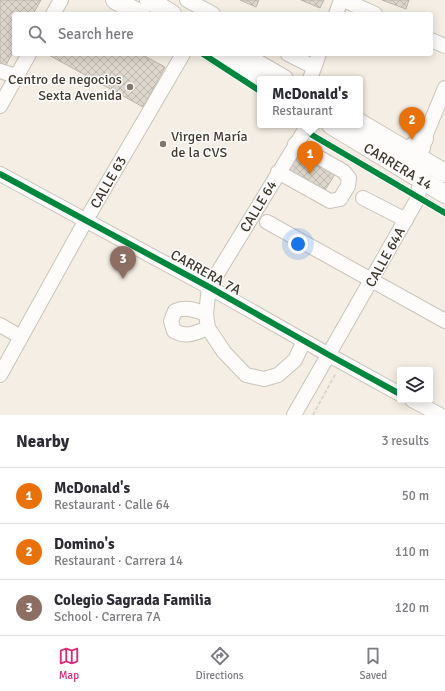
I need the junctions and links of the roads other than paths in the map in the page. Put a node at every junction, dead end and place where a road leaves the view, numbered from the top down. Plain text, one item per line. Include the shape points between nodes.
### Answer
1 (61, 0) edge
2 (115, 0) edge
3 (148, 0) edge
4 (187, 0) edge
5 (343, 0) edge
6 (205, 9) edge
7 (54, 12) edge
8 (137, 12) edge
9 (169, 12) edge
10 (337, 12) edge
11 (370, 12) edge
12 (433, 41) edge
13 (445, 46) edge
14 (28, 56) edge
15 (182, 56) edge
16 (216, 56) edge
17 (244, 56) edge
18 (291, 56) edge
19 (318, 56) edge
20 (0, 71) edge
21 (312, 73) edge
22 (16, 76) junction
23 (279, 76) edge
24 (257, 80) edge
25 (445, 88) edge
26 (0, 106) edge
27 (363, 125) edge
28 (306, 128) edge
29 (336, 128) edge
30 (424, 139) junction
31 (295, 144) junction
32 (406, 151) junction
33 (422, 159) junction
34 (278, 172) junction
35 (445, 173) edge
36 (0, 174) edge
37 (420, 180) junction
38 (445, 194) edge
39 (363, 198) dead end
40 (86, 220) junction
41 (406, 220) junction
42 (266, 222) dead end
43 (372, 280) junction
44 (209, 287) junction
45 (206, 314) junction
46 (445, 321) edge
47 (0, 325) edge
48 (208, 328) junction
49 (21, 337) junction
50 (304, 341) junction
51 (329, 355) junction
52 (0, 375) edge
53 (397, 392) edge
54 (418, 403) edge
55 (294, 415) edge
56 (440, 415) edge

1 - 7 street
2 - 8 main road
3 - 9 main road
4 - 6 street
5 - 10 street
5 - 11 street
12 - 13 street
14 - 22 street
15 - 40 street, CALLE 63
16 - 24 main road
17 - 23 main road
18 - 21 street
19 - 21 street
20 - 22 street
22 - 26 street
25 - 30 street, CALLE 64A
27 - 32 main road, CARRERA 14
28 - 31 street, CALLE 64
29 - 37 main road, CARRERA 14
30 - 32 main road
30 - 33 street, CALLE 64A
31 - 34 street, CALLE 64
31 - 34 street via 343,171 349,178 348,186 340,199 330,201
32 - 33 main road, CARRERA 14
33 - 35 main road, CARRERA 14
33 - 37 street, CALLE 64A
34 - 44 street, CALLE 64
36 - 40 street, CARRERA 7A
37 - 38 main road, CARRERA 14
37 - 41 street, CALLE 64A via 418,198
39 - 41 street
40 - 44 street, CARRERA 7A
40 - 49 street, CALLE 63
41 - 43 street, CALLE 64A
42 - 43 street
43 - 46 street
43 - 51 street, CALLE 64A
44 - 45 street
44 - 50 street, CARRERA 7A
45 - 48 street
45 - 48 street via 180,308 175,311 171,321 174,331 182,335
47 - 49 street
48 - 50 street via 224,352 246,375 264,379 278,375 295,360
49 - 52 street, CALLE 63
50 - 51 street, CARRERA 7A
51 - 53 street, CARRERA 7A
51 - 55 street, CALLE 64A
54 - 56 street

